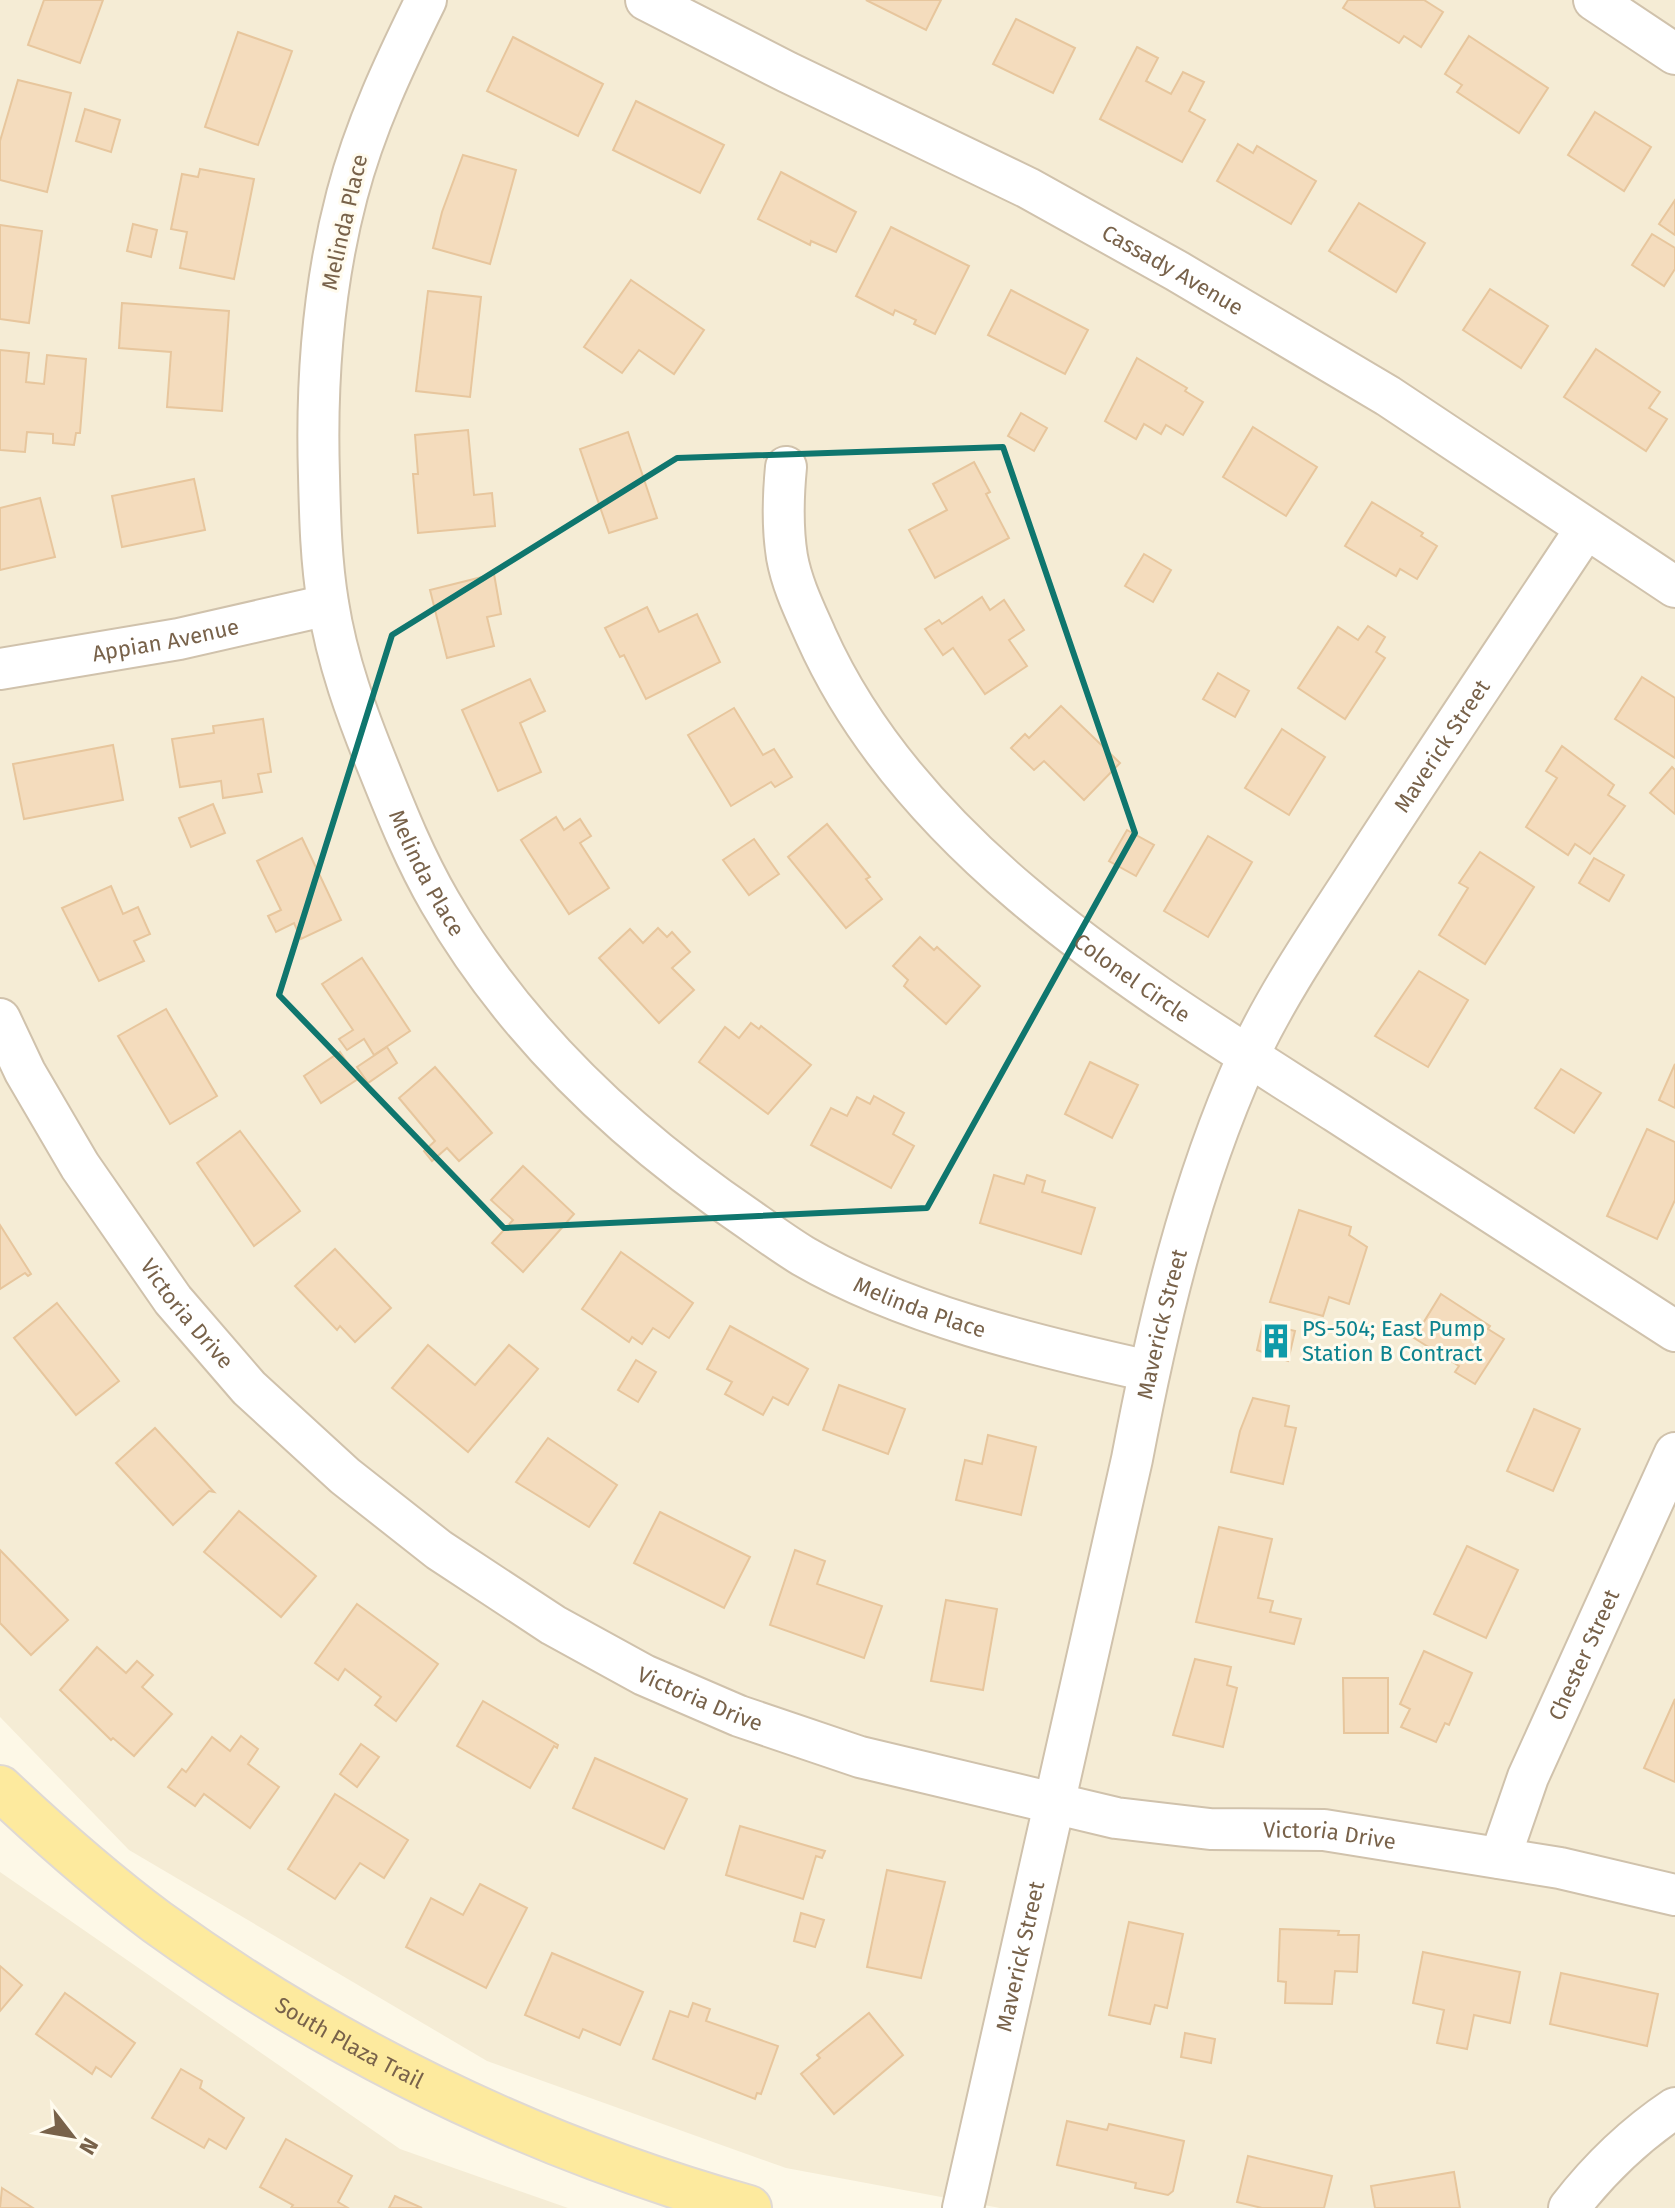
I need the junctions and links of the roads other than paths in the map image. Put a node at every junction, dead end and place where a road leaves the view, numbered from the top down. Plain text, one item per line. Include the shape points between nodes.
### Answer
1 (426, 0) edge
2 (646, 0) edge
3 (1594, 0) edge
4 (1675, 54) edge
5 (786, 467) dead end
6 (1585, 530) junction
7 (1675, 587) edge
8 (328, 605) junction
9 (0, 669) edge
10 (0, 1019) edge
11 (1248, 1056) junction
12 (1675, 1331) edge
13 (1149, 1371) junction
14 (1675, 1453) edge
15 (0, 1788) edge
16 (1054, 1803) junction
17 (1500, 1858) junction
18 (1675, 1895) edge
19 (1675, 2108) edge
20 (749, 2208) edge
21 (963, 2208) edge
22 (1569, 2208) edge

1 - 8 street, Melinda Place via 369,125 331,263 320,352 318,441
2 - 6 street, Cassady Avenue via 1028,188 1177,271 1388,396
3 - 4 street
5 - 11 street, Colonel Circle via 782,514 798,596 851,704 912,785 982,861 1045,913
6 - 7 street, Cassady Avenue
6 - 11 street, Maverick Street via 1292,977
8 - 9 street, Appian Avenue via 179,639
8 - 13 street, Melinda Place via 359,720 408,842 440,902 496,985 564,1066 627,1128 696,1184 803,1256 871,1290 966,1324
10 - 16 street, Victoria Drive via 80,1166 173,1300 249,1388 345,1476 439,1550 553,1625 644,1675 739,1716 860,1757
11 - 12 street, Colonel Circle
11 - 13 street, Maverick Street via 1184,1232
13 - 16 street, Maverick Street
14 - 17 street, Chester Street via 1528,1777
15 - 20 main road, South Plaza Trail via 155,1920 345,2043 559,2144
16 - 17 street, Victoria Drive via 1116,1818 1210,1829 1324,1830
16 - 21 street, Maverick Street
17 - 18 street, Victoria Drive
19 - 22 street via 1599,2170

